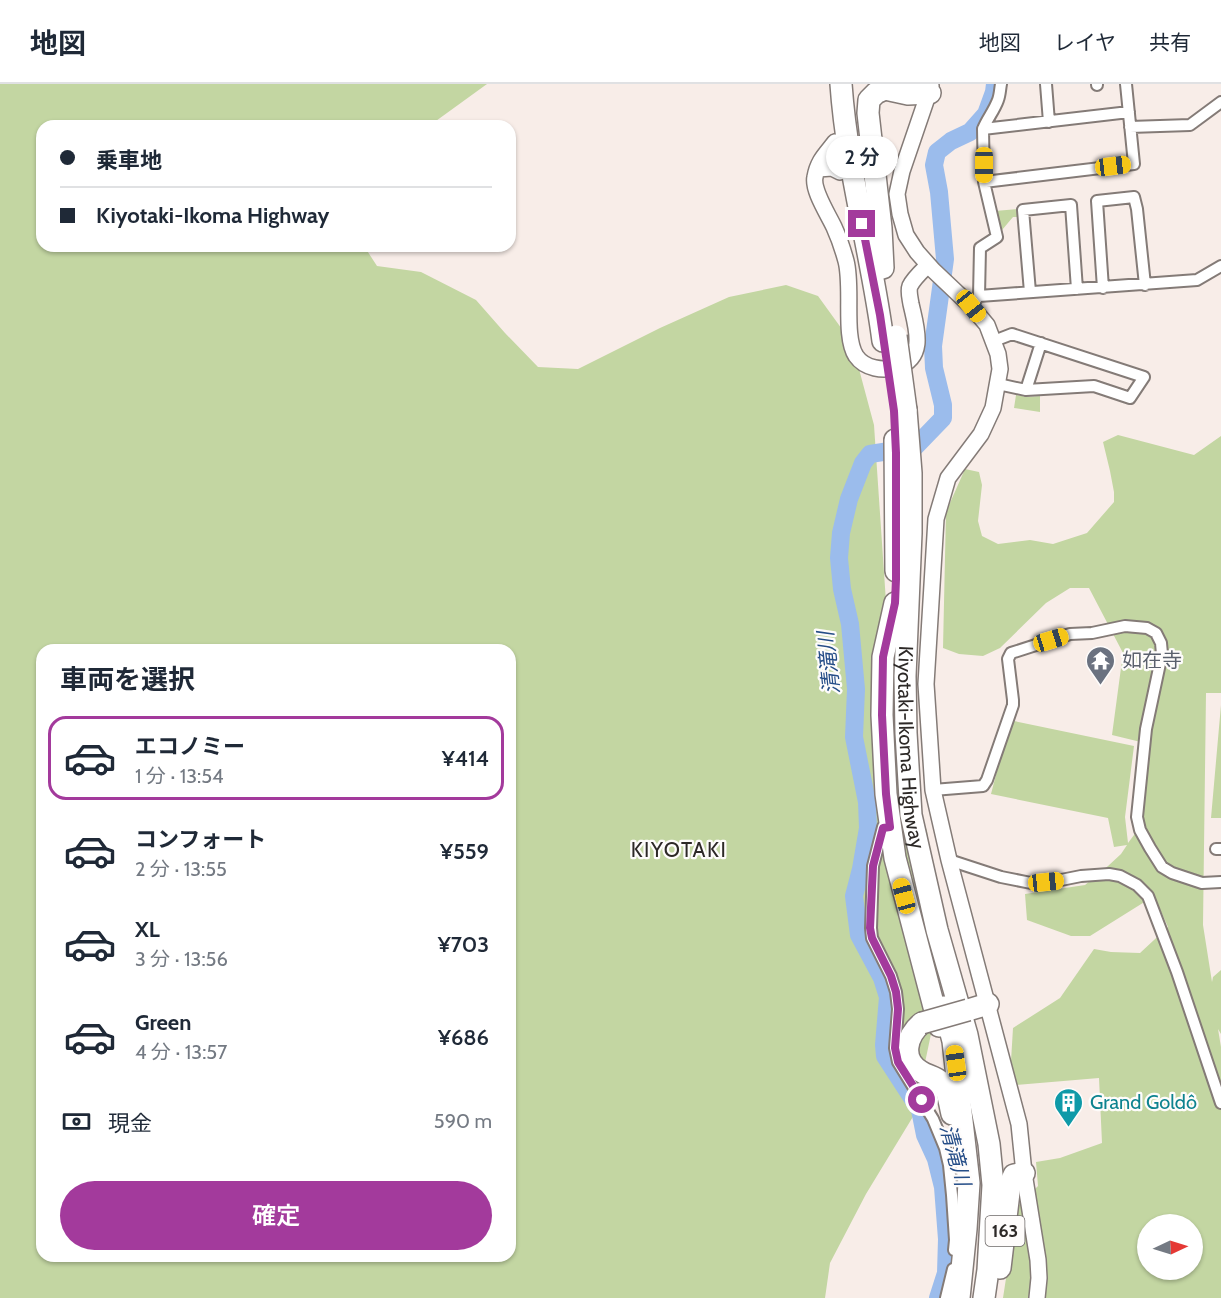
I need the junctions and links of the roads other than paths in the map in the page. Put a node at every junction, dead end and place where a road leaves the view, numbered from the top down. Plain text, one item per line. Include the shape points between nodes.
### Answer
1 (826, 84) edge
2 (841, 84) edge
3 (853, 84) edge
4 (907, 84) edge
5 (1001, 84) edge
6 (1046, 84) edge
7 (1126, 84) edge
8 (931, 88) edge
9 (1221, 102) edge
10 (1129, 112) junction
11 (1048, 122) junction
12 (1131, 127) junction
13 (983, 129) junction
14 (835, 142) junction
15 (818, 169) junction
16 (840, 172) junction
17 (984, 183) junction
18 (1221, 266) edge
19 (883, 268) junction
20 (931, 268) junction
21 (1145, 285) junction
22 (1103, 288) junction
23 (1077, 289) junction
24 (1030, 292) junction
25 (971, 299) junction
26 (880, 315) junction
27 (890, 339) junction
28 (994, 341) junction
29 (1041, 343) junction
30 (998, 384) junction
31 (1026, 390) junction
32 (900, 410) junction
33 (895, 603) junction
34 (933, 790) junction
35 (890, 827) junction
36 (949, 860) junction
37 (1221, 882) edge
38 (988, 1004) junction
39 (945, 1055) junction
40 (931, 1075) junction
41 (1221, 1103) edge
42 (955, 1121) junction
43 (1024, 1173) junction
44 (966, 1229) junction
45 (946, 1298) edge
46 (959, 1298) edge
47 (984, 1298) edge
48 (996, 1298) edge
49 (1037, 1298) edge

1 - 14 highway
2 - 26 highway, Kiyotaki-Ikoma Highway / 163 via 853,178
3 - 19 highway, Kiyotaki-Ikoma Highway / 163
4 - 8 highway
5 - 13 street via 999,98
6 - 11 street
7 - 10 street
8 - 19 highway via 908,94 885,89 869,100
8 - 20 street via 897,194 906,235
9 - 12 street via 1190,125
10 - 11 street
10 - 12 street
11 - 13 street
12 - 17 street via 1134,164
13 - 17 street
14 - 15 street via 821,158
14 - 16 highway
15 - 16 street
15 - 20 street via 814,178 816,192 836,230 847,264 852,347 864,363 876,369 895,368 914,355 917,330 910,286
16 - 26 highway via 850,226
17 - 25 street via 997,237 980,248
18 - 21 street via 1197,280
19 - 27 highway, Kiyotaki-Ikoma Highway / 163
20 - 25 street
21 - 22 street
21 - 22 street via 1134,198 1097,201
22 - 23 street
23 - 24 street
23 - 24 street via 1071,205 1023,210
24 - 25 street
25 - 28 street
26 - 27 highway, Kiyotaki-Ikoma Highway / 163
27 - 32 highway, Kiyotaki-Ikoma Highway / 163
28 - 29 street via 1012,334
28 - 30 street via 1000,369
29 - 31 street
29 - 31 street via 1144,377 1130,398 1094,386
30 - 31 street
30 - 34 street via 981,434 948,478 936,519 926,684
32 - 33 highway, Kiyotaki-Ikoma Highway / 163
32 - 47 highway, Kiyotaki-Ikoma Highway / 163 via 911,473 905,676 911,815 937,930 967,1035 988,1144 993,1185
33 - 35 highway via 883,657 882,715
33 - 44 highway, Kiyotaki-Ikoma Highway / 163 via 896,793 912,888 953,1041 969,1183
34 - 36 street
34 - 37 street via 983,786 987,780 1013,700 1008,659 1011,653 1070,634 1147,628 1156,633 1162,654 1146,729 1137,817 1140,830 1162,867 1202,884
35 - 39 highway
35 - 45 street via 883,828 873,866 870,928 896,992 898,1062 933,1119 949,1165 955,1240
36 - 38 street
36 - 41 street via 1031,883 1109,874 1137,885 1148,896
38 - 40 highway, bridge via 915,1028 908,1043 909,1059 918,1071
38 - 43 street via 1019,1124
39 - 40 highway via 942,1068
39 - 42 highway
40 - 42 highway via 946,1090
42 - 44 highway
43 - 48 highway, 163 via 1014,1175 1011,1184
43 - 49 street via 1038,1260
44 - 46 highway, Kiyotaki-Ikoma Highway / 163

